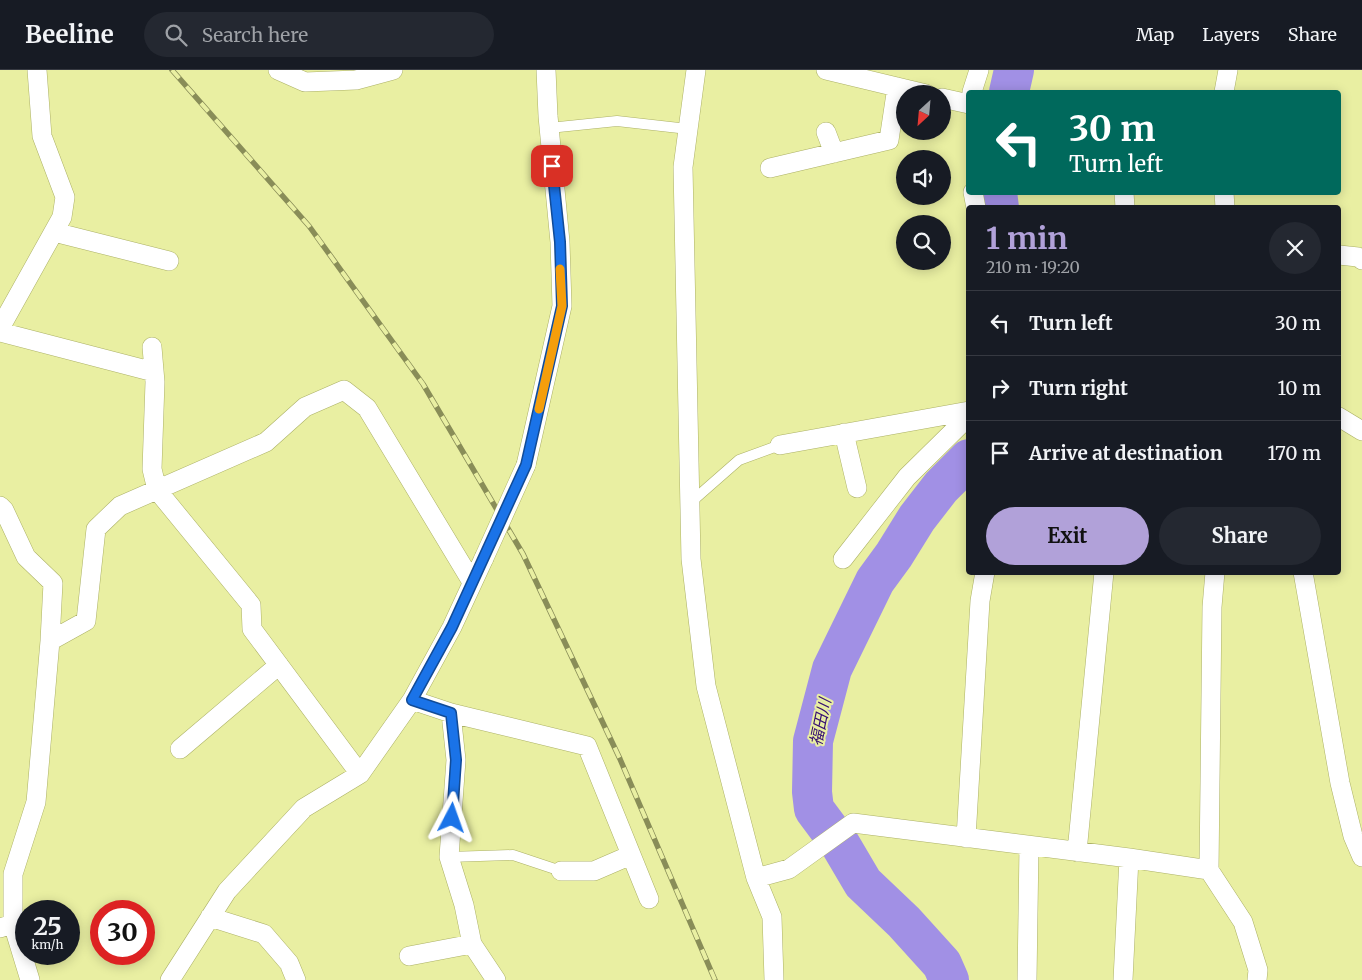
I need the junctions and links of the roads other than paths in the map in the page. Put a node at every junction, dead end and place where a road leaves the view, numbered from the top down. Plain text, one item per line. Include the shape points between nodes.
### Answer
1 (37, 70) edge
2 (278, 70) edge
3 (393, 70) edge
4 (546, 70) edge
5 (696, 70) edge
6 (826, 70) edge
7 (979, 70) edge
8 (1228, 70) edge
9 (311, 76) edge
10 (896, 87) joint
11 (973, 90) edge
12 (1224, 90) edge
13 (951, 100) edge
14 (966, 102) edge
15 (549, 128) junction
16 (688, 129) junction
17 (826, 132) dead end
18 (834, 153) junction
19 (770, 168) dead end
20 (54, 232) junction
21 (1341, 256) edge
22 (1362, 260) edge
23 (169, 261) dead end
24 (0, 330) edge
25 (152, 348) dead end
26 (154, 372) junction
27 (966, 412) edge
28 (966, 419) edge
29 (1341, 419) edge
30 (1362, 431) edge
31 (844, 434) junction
32 (780, 445) joint
33 (857, 488) dead end
34 (157, 490) junction
35 (690, 502) junction
36 (0, 506) edge
37 (843, 559) dead end
38 (984, 575) edge
39 (1104, 575) edge
40 (1215, 575) edge
41 (1304, 575) edge
42 (472, 582) junction
43 (50, 641) junction
44 (279, 665) junction
45 (412, 700) junction
46 (451, 713) junction
47 (180, 749) dead end
48 (360, 774) junction
49 (966, 838) junction
50 (1029, 846) junction
51 (1077, 852) junction
52 (631, 855) junction
53 (449, 857) junction
54 (1362, 857) edge
55 (1129, 858) junction
56 (1209, 870) junction
57 (561, 872) joint
58 (756, 878) junction
59 (649, 899) dead end
60 (210, 917) junction
61 (7, 926) edge
62 (472, 944) junction
63 (409, 956) dead end
64 (30, 980) edge
65 (170, 980) edge
66 (296, 980) edge
67 (496, 980) edge
68 (774, 980) edge
69 (1027, 980) edge
70 (1123, 980) edge
71 (1257, 980) edge

1 - 20 street via 42,136 65,197 62,217
2 - 9 street via 305,82
3 - 9 street via 356,80
4 - 15 street
5 - 16 street
6 - 10 street
7 - 11 street
8 - 12 street
10 - 18 street via 889,140
13 - 14 street
15 - 16 lane via 617,121
15 - 42 street, bridge via 560,242 562,306 526,465
16 - 35 street via 683,167
17 - 18 street
18 - 19 street
20 - 23 street
20 - 24 street
21 - 22 street
24 - 26 street
25 - 26 street
26 - 34 street via 152,469
27 - 31 street
28 - 37 street via 907,477
29 - 30 street
31 - 32 street
31 - 33 street
32 - 35 lane via 739,460
34 - 42 street via 266,442 305,407 344,390 367,408
34 - 43 street via 120,506 96,529 86,621
34 - 44 street via 251,605 252,629
35 - 58 street via 691,559 706,686
36 - 43 street via 26,557 53,583
38 - 49 street via 980,601
39 - 51 street
40 - 56 street
41 - 54 street via 1340,783 1353,836
42 - 45 street via 452,627
43 - 61 street via 36,802 13,874
44 - 47 street
44 - 48 street
45 - 46 street
45 - 48 street
46 - 52 street via 587,746
46 - 53 street via 456,760
48 - 60 street via 304,808 226,891
49 - 50 street
49 - 58 street via 853,823 789,869
50 - 51 street
50 - 69 street
51 - 55 street
52 - 57 street via 594,871
52 - 59 street
53 - 57 lane via 513,855
53 - 62 street
55 - 56 street
55 - 70 street
56 - 71 street via 1243,922 1258,970
58 - 68 street via 772,917
60 - 65 street
60 - 66 street via 264,934 289,963
61 - 64 street
62 - 63 street
62 - 67 street

